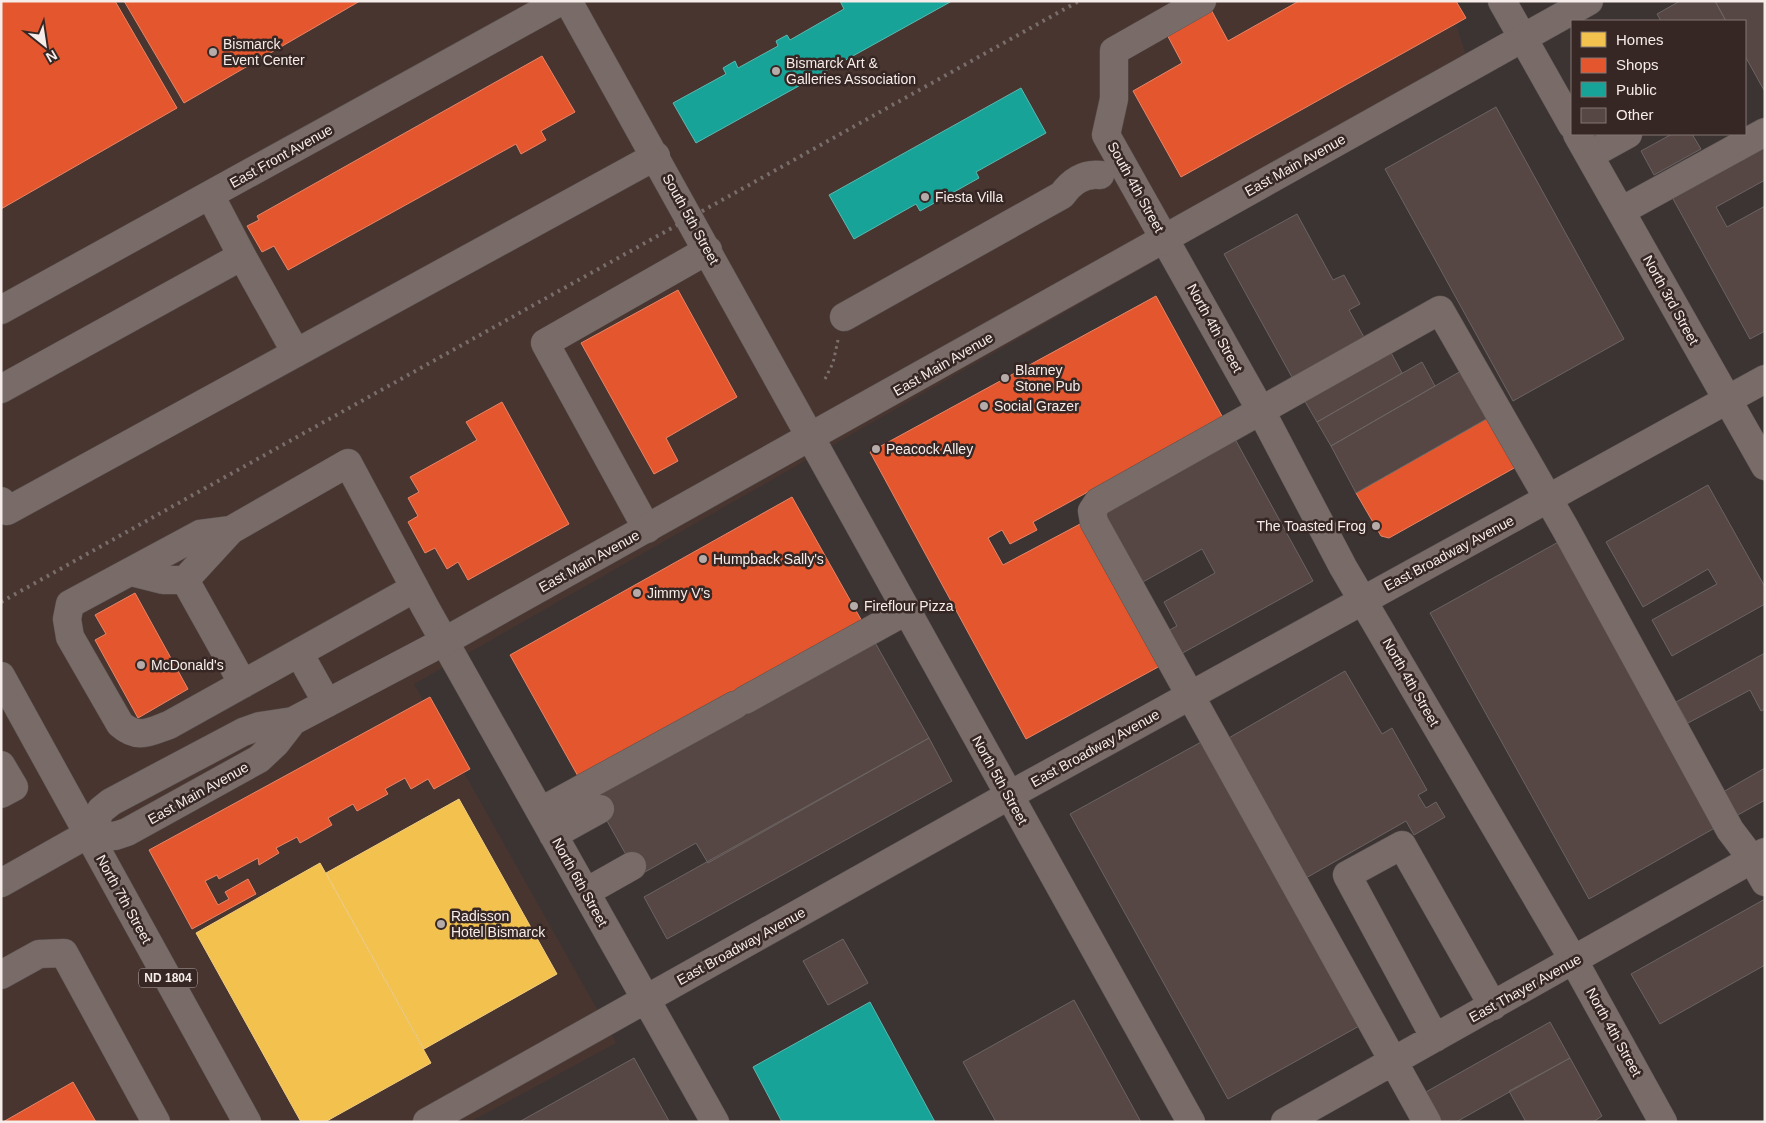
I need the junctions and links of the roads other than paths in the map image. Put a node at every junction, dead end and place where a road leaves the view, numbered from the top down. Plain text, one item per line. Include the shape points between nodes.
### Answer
1 (561, 1) edge
2 (568, 1) edge
3 (1202, 1) edge
4 (1502, 1) edge
5 (1589, 1) edge
6 (1522, 37) junction
7 (1571, 123) edge
8 (1765, 132) edge
9 (1624, 135) edge
10 (1584, 145) edge
11 (656, 156) junction
12 (1111, 169) junction
13 (210, 195) junction
14 (1621, 211) junction
15 (1165, 238) junction
16 (708, 250) junction
17 (242, 256) junction
18 (1, 310) edge
19 (844, 316) road end
20 (296, 353) junction
21 (1765, 379) edge
22 (1, 389) edge
23 (1727, 401) junction
24 (1260, 409) junction
25 (811, 438) junction
26 (1765, 466) edge
27 (1548, 499) junction
28 (1, 501) edge
29 (647, 529) junction
30 (231, 530) junction
31 (130, 572) junction
32 (185, 580) junction
33 (415, 588) junction
34 (1362, 599) junction
35 (906, 611) junction
36 (445, 641) junction
37 (299, 653) junction
38 (1, 676) edge
39 (243, 684) junction
40 (1191, 696) junction
41 (328, 703) junction
42 (1008, 796) junction
43 (600, 809) dead end
44 (541, 811) junction
45 (88, 834) junction
46 (554, 835) junction
47 (1760, 864) edge
48 (632, 866) dead end
49 (1, 883) edge
50 (586, 892) junction
51 (1574, 961) junction
52 (1, 975) edge
53 (646, 999) junction
54 (1493, 1006) junction
55 (1435, 1038) junction
56 (1394, 1061) junction
57 (156, 1122) edge
58 (248, 1122) edge
59 (427, 1122) edge
60 (715, 1122) edge
61 (1191, 1122) edge
62 (1285, 1122) edge
63 (1427, 1122) edge
64 (1663, 1122) edge

1 - 13 street, East Front Avenue
2 - 11 street, South 5th Street
3 - 12 street, South 4th Street via 1114,51 1114,99 1106,135
4 - 6 street
5 - 6 main road, East Main Avenue
6 - 7 street
6 - 15 main road, East Main Avenue
8 - 14 street
9 - 10 street
10 - 14 street, North 3rd Street
11 - 16 street, South 5th Street
11 - 20 street
12 - 15 street, South 4th Street
12 - 19 street via 1096,183 1071,196 1062,195
13 - 17 street
13 - 18 street, East Front Avenue
14 - 23 street, North 3rd Street
15 - 24 street, North 4th Street
15 - 25 main road, East Main Avenue
16 - 25 street, South 5th Street
16 - 29 street via 545,343
17 - 20 street
17 - 22 street
20 - 28 street via 7,511
21 - 23 street, East Broadway Avenue
23 - 26 street, North 3rd Street
23 - 27 street, East Broadway Avenue
24 - 27 street via 1440,310
24 - 34 street, North 4th Street
24 - 40 street via 1098,502 1092,511 1094,522
25 - 29 main road, East Main Avenue
25 - 35 street, North 5th Street
27 - 34 street, East Broadway Avenue
27 - 47 street via 1730,830
29 - 36 main road, East Main Avenue
30 - 31 street via 200,534
30 - 32 street
30 - 33 street, North 6th Street via 348,463
31 - 32 street via 163,580
31 - 39 street via 70,604 67,619 70,637 120,724 129,732 142,734 169,725
32 - 39 street
33 - 36 street, North 6th Street
33 - 37 street
34 - 40 street, East Broadway Avenue
34 - 51 street, North 4th Street
35 - 42 street, North 5th Street
35 - 44 street
36 - 41 main road, East Main Avenue
36 - 44 street, North 6th Street
37 - 39 street
37 - 41 street
38 - 45 main road, North 7th Street / ND 1804
40 - 42 street, East Broadway Avenue
40 - 56 street
41 - 45 main road, East Main Avenue via 293,722 259,758 127,832 115,836
42 - 53 street, East Broadway Avenue
42 - 61 street, North 5th Street
43 - 46 street
44 - 46 street, North 6th Street
45 - 49 main road
45 - 58 main road, North 7th Street / ND 1804
46 - 50 street, North 6th Street
47 - 51 street, East Thayer Avenue
48 - 50 street
50 - 53 street, North 6th Street
51 - 54 street, East Thayer Avenue
51 - 64 street, North 4th Street
52 - 57 street via 39,954 64,952
53 - 59 street, East Broadway Avenue
53 - 60 street, North 6th Street
54 - 55 street, East Thayer Avenue
54 - 55 street via 1402,845 1347,875
55 - 56 street, East Thayer Avenue
56 - 62 street, East Thayer Avenue
56 - 63 street

